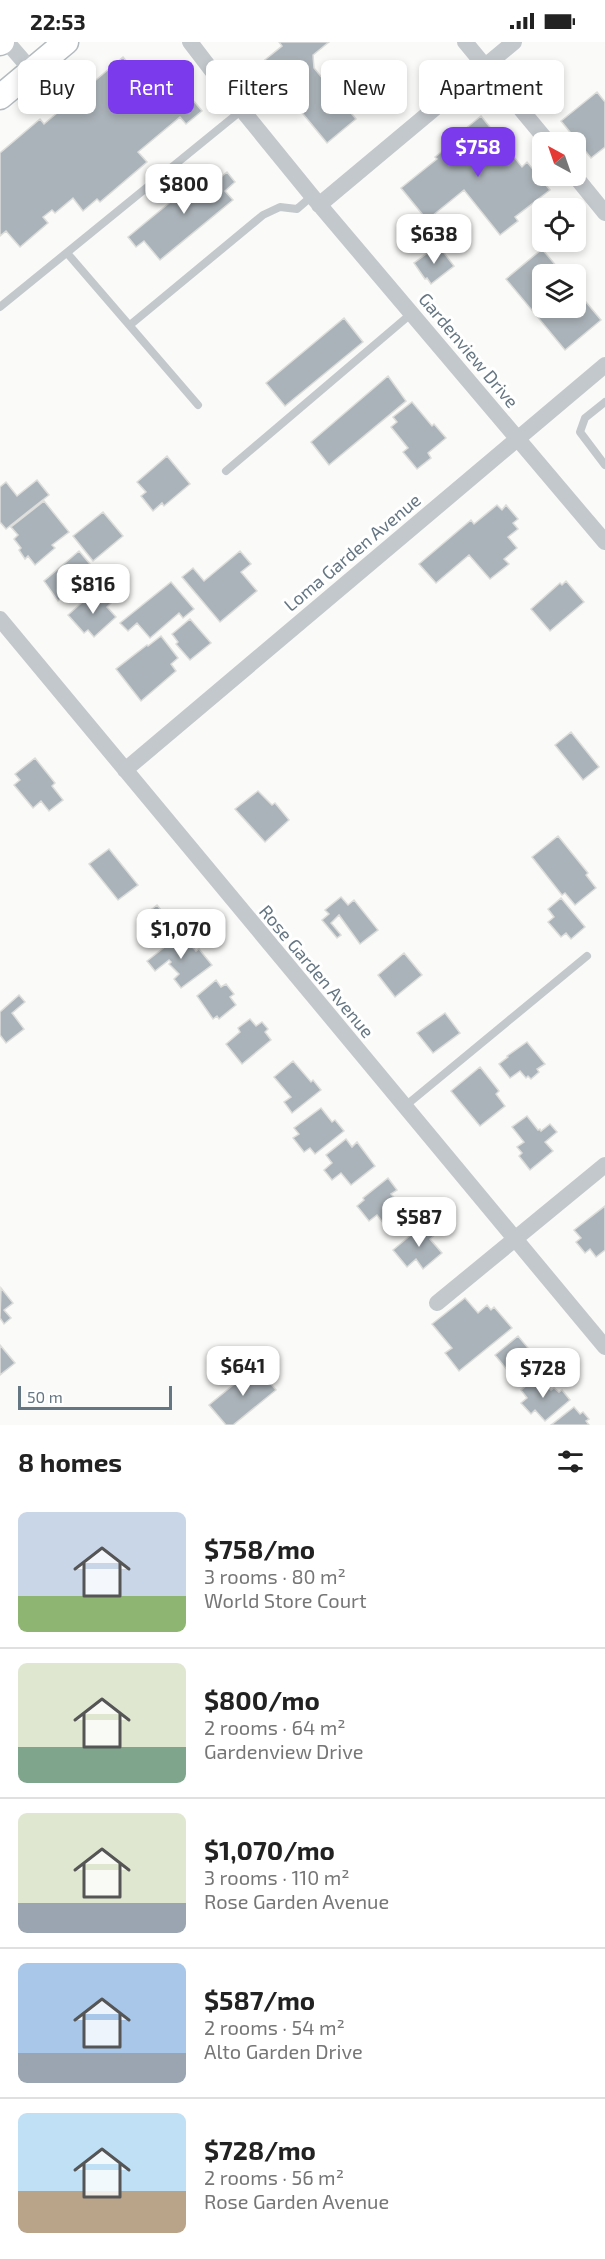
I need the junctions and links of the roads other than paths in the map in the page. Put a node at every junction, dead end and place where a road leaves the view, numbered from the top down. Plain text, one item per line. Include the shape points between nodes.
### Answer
1 (7, 42) edge
2 (66, 42) edge
3 (190, 42) edge
4 (465, 42) edge
5 (514, 42) edge
6 (23, 60) edge
7 (45, 60) edge
8 (481, 60) edge
9 (492, 60) edge
10 (206, 63) edge
11 (18, 82) edge
12 (0, 97) edge
13 (238, 114) edge
14 (244, 114) edge
15 (425, 114) edge
16 (525, 114) edge
17 (540, 132) edge
18 (583, 186) edge
19 (316, 201) junction
20 (605, 213) edge
21 (67, 253) junction
22 (0, 307) edge
23 (412, 313) junction
24 (130, 326) junction
25 (605, 364) edge
26 (605, 402) edge
27 (198, 405) dead end
28 (518, 438) junction
29 (605, 465) edge
30 (226, 471) dead end
31 (605, 542) edge
32 (0, 619) edge
33 (125, 770) junction
34 (587, 956) dead end
35 (404, 1107) junction
36 (605, 1165) edge
37 (516, 1240) junction
38 (437, 1303) dead end
39 (605, 1347) edge

1 - 6 street
2 - 7 main road
3 - 10 street, Gardenview Drive
4 - 8 street
5 - 9 street
11 - 12 main road
13 - 21 lane
14 - 19 street, Gardenview Drive
15 - 19 street
16 - 17 street
18 - 20 street
19 - 23 street, Gardenview Drive
19 - 24 lane via 297,209 280,207 263,215
21 - 22 lane
21 - 24 lane
23 - 28 street, Gardenview Drive
23 - 30 lane
24 - 27 lane
25 - 28 street, Loma Garden Avenue
26 - 29 lane via 585,418 580,432
28 - 31 street, Gardenview Drive
28 - 33 street, Loma Garden Avenue
32 - 33 street, Rose Garden Avenue
33 - 35 street, Rose Garden Avenue
34 - 35 lane
35 - 37 street, Rose Garden Avenue
36 - 37 street
37 - 38 street
37 - 39 street, Rose Garden Avenue

